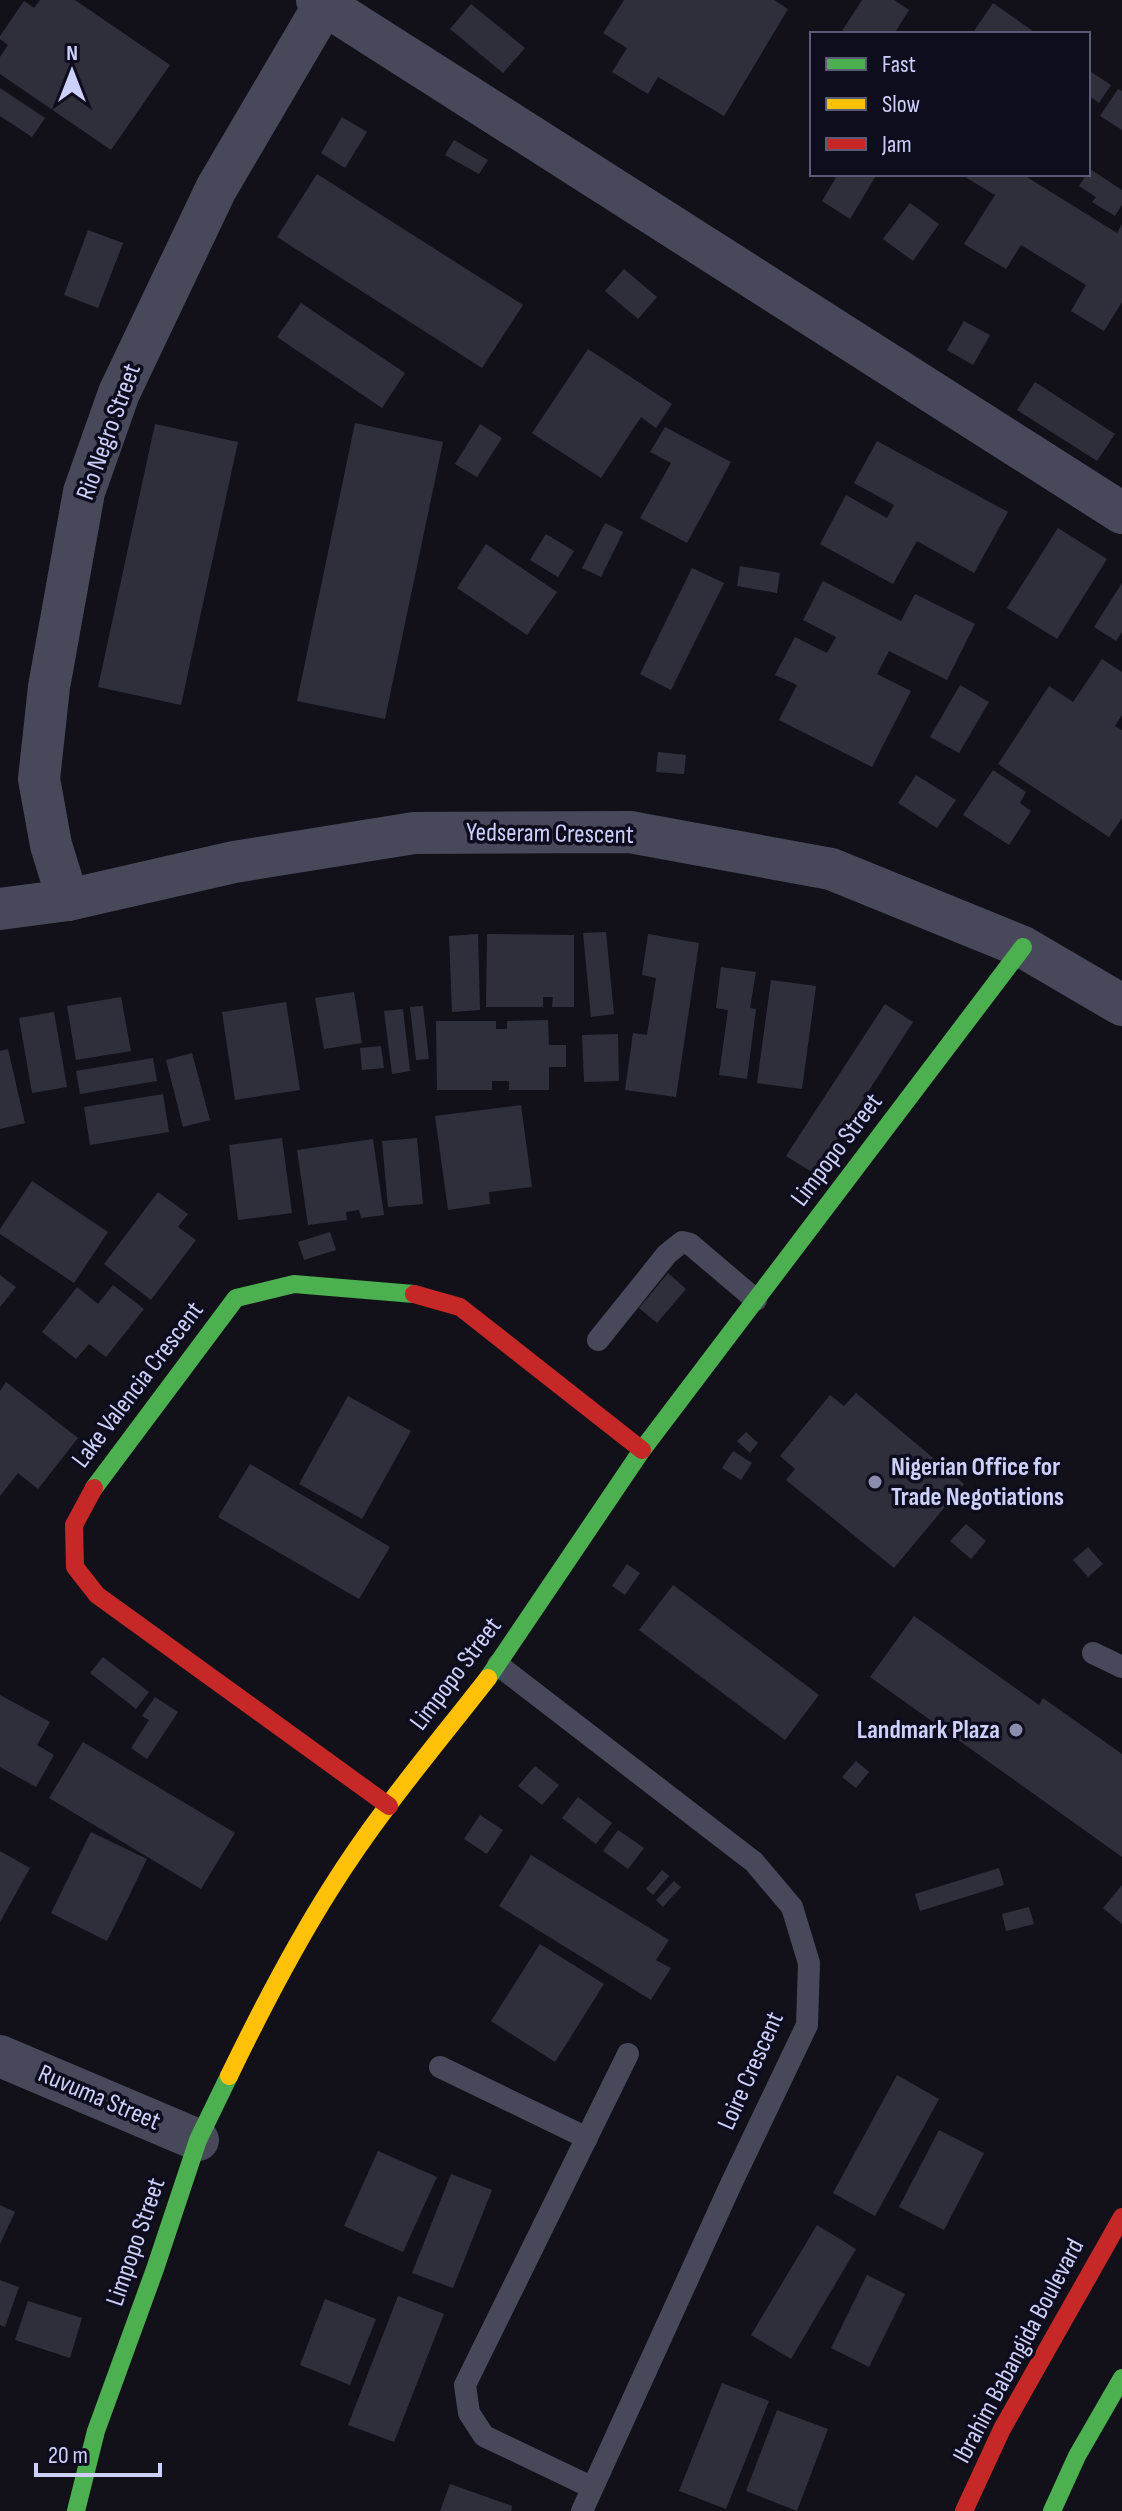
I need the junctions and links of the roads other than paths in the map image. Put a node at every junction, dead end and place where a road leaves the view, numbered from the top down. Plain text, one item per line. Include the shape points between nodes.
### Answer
1 (320, 2) edge
2 (1122, 513) edge
3 (68, 900) junction
4 (0, 909) edge
5 (1023, 947) junction
6 (1122, 1005) edge
7 (756, 1300) junction
8 (598, 1340) dead end
9 (642, 1450) junction
10 (1093, 1653) dead end
11 (498, 1665) junction
12 (1122, 1667) edge
13 (389, 1806) junction
14 (628, 2054) dead end
15 (0, 2056) edge
16 (440, 2067) dead end
17 (587, 2138) junction
18 (198, 2140) junction
19 (1122, 2217) edge
20 (1122, 2378) edge
21 (591, 2487) junction
22 (76, 2511) edge
23 (582, 2511) edge
24 (964, 2511) edge
25 (1052, 2511) edge

1 - 2 street
1 - 3 street, Rio Negro Street via 216,189 119,393 84,492 49,687 39,779
3 - 4 street, Yedseram Crescent
3 - 5 street, Yedseram Crescent via 234,862 414,833 630,832 831,869
5 - 6 street, Yedseram Crescent
5 - 7 street, Limpopo Street
7 - 8 lane via 682,1242
7 - 9 street, Limpopo Street
9 - 11 street, Limpopo Street
9 - 13 street, Lake Valencia Crescent via 460,1307 424,1295 294,1284 236,1298 90,1493 74,1525 75,1567 97,1595
10 - 12 lane
11 - 13 street, Limpopo Street
11 - 21 lane, Loire Crescent via 754,1862 792,1907 809,1963 807,2025
13 - 18 street, Limpopo Street via 331,1887 260,2011
14 - 17 lane
15 - 18 street, Ruvuma Street
16 - 17 lane
17 - 21 lane via 465,2385 469,2413 484,2436
18 - 22 street, Limpopo Street via 96,2431
19 - 24 street, Ibrahim Babangida Boulevard via 1002,2429
20 - 25 street
21 - 23 lane, Loire Crescent

